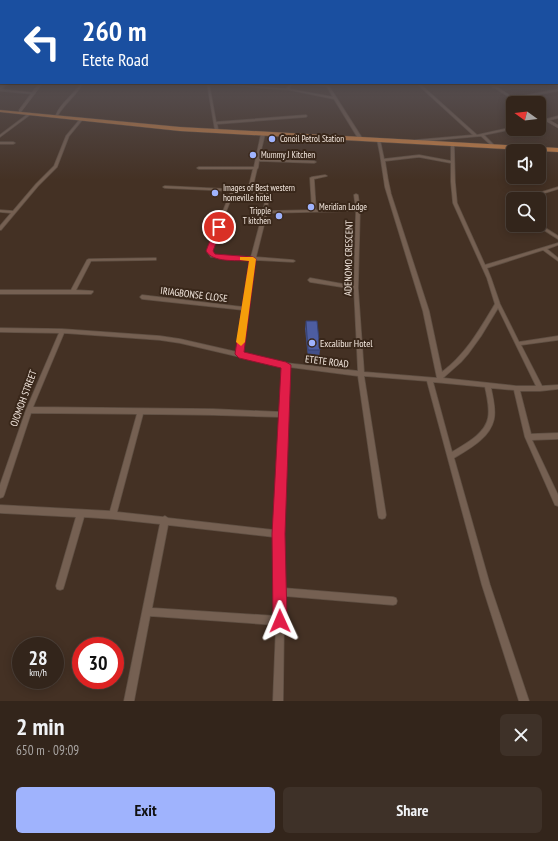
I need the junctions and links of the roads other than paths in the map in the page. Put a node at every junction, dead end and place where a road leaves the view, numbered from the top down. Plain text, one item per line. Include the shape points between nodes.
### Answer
1 (29, 115) edge
2 (37, 115) edge
3 (63, 115) edge
4 (214, 115) edge
5 (345, 115) edge
6 (452, 115) edge
7 (306, 116) dead end
8 (558, 117) edge
9 (82, 119) junction
10 (546, 120) joint
11 (132, 123) junction
12 (215, 123) junction
13 (558, 127) edge
14 (216, 129) junction
15 (506, 130) edge
16 (263, 134) junction
17 (482, 135) junction
18 (0, 136) edge
19 (476, 136) junction
20 (360, 138) junction
21 (378, 140) junction
22 (416, 141) junction
23 (0, 142) edge
24 (13, 143) dead end
25 (453, 144) junction
26 (493, 146) junction
27 (558, 149) edge
28 (257, 160) junction
29 (384, 160) junction
30 (314, 162) dead end
31 (453, 162) junction
32 (199, 168) dead end
33 (256, 168) junction
34 (325, 176) dead end
35 (165, 187) dead end
36 (558, 188) edge
37 (233, 190) junction
38 (250, 191) junction
39 (545, 192) edge
40 (356, 195) dead end
41 (358, 210) junction
42 (0, 211) edge
43 (314, 211) junction
44 (14, 212) junction
45 (265, 212) junction
46 (0, 229) edge
47 (546, 231) edge
48 (558, 231) edge
49 (551, 234) junction
50 (558, 238) edge
51 (558, 244) edge
52 (544, 249) junction
53 (154, 259) dead end
54 (253, 259) junction
55 (558, 260) edge
56 (293, 261) dead end
57 (484, 267) junction
58 (310, 280) dead end
59 (356, 288) junction
60 (0, 292) edge
61 (73, 292) junction
62 (91, 292) dead end
63 (142, 297) dead end
64 (498, 304) junction
65 (245, 309) junction
66 (0, 330) edge
67 (62, 332) junction
68 (558, 338) edge
69 (517, 344) junction
70 (239, 354) junction
71 (286, 365) junction
72 (361, 374) junction
73 (441, 378) junction
74 (429, 379) junction
75 (488, 385) junction
76 (558, 387) edge
77 (516, 388) junction
78 (540, 390) junction
79 (28, 410) junction
80 (141, 411) junction
81 (283, 416) junction
82 (558, 436) edge
83 (528, 437) junction
84 (450, 457) junction
85 (0, 495) edge
86 (558, 503) edge
87 (0, 509) edge
88 (82, 513) junction
89 (113, 515) junction
90 (382, 515) dead end
91 (165, 520) junction
92 (278, 534) junction
93 (60, 586) dead end
94 (280, 592) junction
95 (393, 601) dead end
96 (146, 612) junction
97 (280, 621) junction
98 (129, 701) edge
99 (278, 701) edge
100 (524, 701) edge

1 - 18 street
2 - 9 highway
3 - 11 highway
4 - 12 street
5 - 20 street
6 - 19 street
7 - 12 street
8 - 10 street
9 - 11 highway
9 - 44 street via 68,136 56,166
10 - 13 street
11 - 14 highway
11 - 16 highway
12 - 14 street
14 - 20 highway
15 - 17 street
16 - 21 highway
16 - 28 street
17 - 19 street
17 - 26 street
19 - 22 street
20 - 22 highway
21 - 25 highway
21 - 29 street
22 - 26 highway
23 - 24 street
25 - 27 highway
25 - 31 street
26 - 27 highway
28 - 30 street
28 - 33 street
29 - 31 street via 416,156
29 - 73 street via 389,194 426,312
31 - 57 street via 456,203
32 - 33 street
33 - 38 street
34 - 43 street via 312,178
35 - 37 street
36 - 39 street
37 - 38 street
37 - 54 street via 209,251 213,256
38 - 45 street via 266,194 268,198
40 - 41 street
41 - 43 street, ADENOMO CRESCENT
41 - 59 street, ADENOMO CRESCENT
42 - 44 street
43 - 45 street, ADENOMO CRESCENT
44 - 46 street
45 - 54 street
47 - 49 street
48 - 49 street
49 - 50 street
51 - 52 street
52 - 55 street
52 - 57 street
53 - 61 street via 89,260
54 - 56 street
54 - 65 street
57 - 64 street
58 - 59 street
59 - 72 street, ADENOMO CRESCENT
60 - 61 street
61 - 62 street
63 - 65 street, IRIAGBONSE CLOSE
64 - 69 street
64 - 73 street via 472,347
65 - 70 street
66 - 67 street, ETETE ROAD
67 - 70 street, ETETE ROAD via 166,339
67 - 79 street, OJOMOH STREET
68 - 69 street
69 - 78 street
70 - 71 street, ETETE ROAD
71 - 72 street, ETETE ROAD
71 - 81 street
72 - 74 street, ETETE ROAD
72 - 90 street, ADENOMO CRESCENT
73 - 74 street, ETETE ROAD
73 - 75 street, ETETE ROAD
74 - 84 street
75 - 77 street, ETETE ROAD
75 - 84 street via 491,421 474,442
76 - 78 street, ETETE ROAD
77 - 78 street, ETETE ROAD
77 - 83 street
79 - 80 street
79 - 85 street, OJOMOH STREET
80 - 81 street
80 - 89 street
81 - 92 street
82 - 83 street
83 - 86 street
84 - 100 street via 486,585
87 - 88 street
88 - 89 street
88 - 93 street
89 - 91 street
91 - 92 street
91 - 96 street
92 - 94 street
94 - 95 street
94 - 97 street
96 - 97 street
96 - 98 street
97 - 99 street

